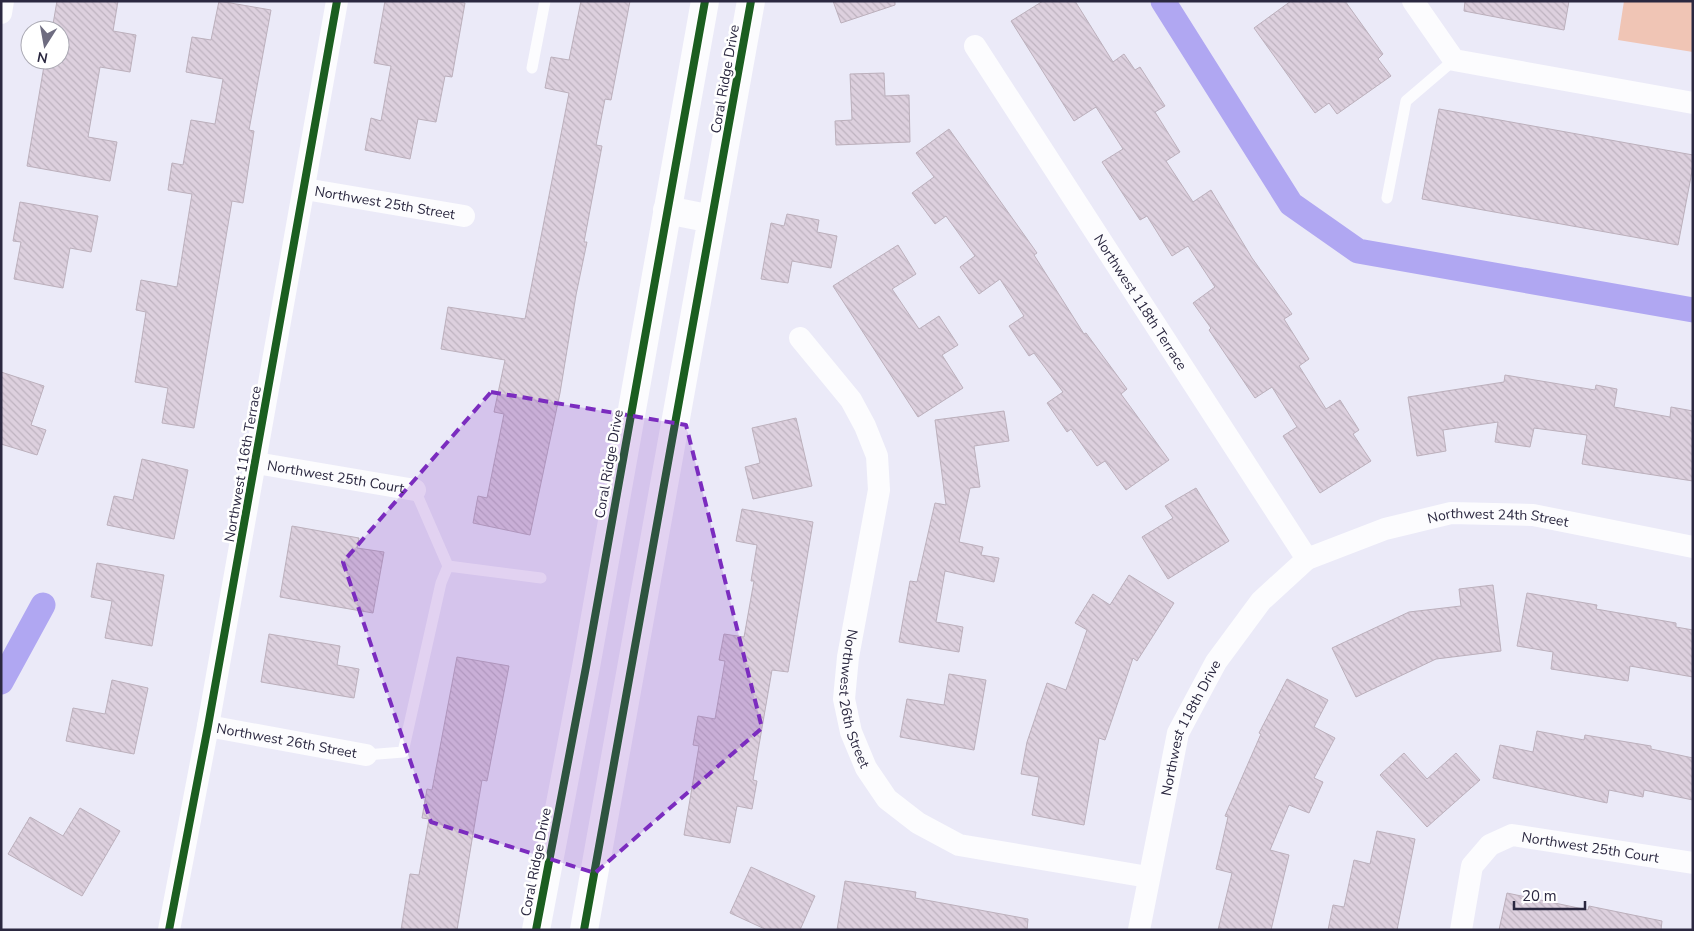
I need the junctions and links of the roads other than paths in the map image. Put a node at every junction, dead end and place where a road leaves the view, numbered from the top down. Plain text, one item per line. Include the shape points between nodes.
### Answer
1 (4, 1) edge
2 (338, 1) edge
3 (545, 1) edge
4 (705, 1) edge
5 (751, 1) edge
6 (1413, 1) edge
7 (1, 13) edge
8 (975, 46) dead end
9 (1454, 60) junction
10 (532, 68) dead end
11 (1693, 103) edge
12 (305, 189) junction
13 (1387, 198) dead end
14 (667, 210) junction
15 (464, 216) dead end
16 (712, 219) junction
17 (800, 338) dead end
18 (256, 463) junction
19 (415, 490) joint
20 (1693, 547) edge
21 (1306, 559) junction
22 (448, 566) junction
23 (541, 578) dead end
24 (208, 726) junction
25 (366, 755) joint
26 (1693, 864) edge
27 (1148, 878) junction
28 (169, 930) edge
29 (536, 930) edge
30 (584, 930) edge
31 (1139, 930) edge
32 (1460, 930) edge

1 - 7 street
2 - 12 street, Northwest 116th Terrace
3 - 10 lane
4 - 14 main road, Coral Ridge Drive
5 - 16 main road, Coral Ridge Drive
6 - 9 street
8 - 21 street, Northwest 118th Terrace
9 - 11 street
9 - 13 lane via 1406,101
12 - 15 street, Northwest 25th Street
12 - 18 street, Northwest 116th Terrace
14 - 16 main road
14 - 29 main road, Coral Ridge Drive
16 - 30 main road, Coral Ridge Drive
17 - 27 street, Northwest 26th Street via 851,400 877,456 879,490 848,657 844,699 851,732 866,768 887,800 918,823 959,845
18 - 19 street, Northwest 25th Court
18 - 24 street, Northwest 116th Terrace
19 - 22 lane
20 - 21 street, Northwest 24th Street via 1533,515 1451,513 1385,529
21 - 27 street, Northwest 118th Drive via 1261,601 1222,654 1178,733
22 - 23 lane
22 - 25 lane via 441,584 403,752
24 - 25 street, Northwest 26th Street
24 - 28 street, Northwest 116th Terrace
26 - 32 street, Northwest 25th Court via 1512,835 1490,844 1472,866
27 - 31 street, Northwest 118th Drive

